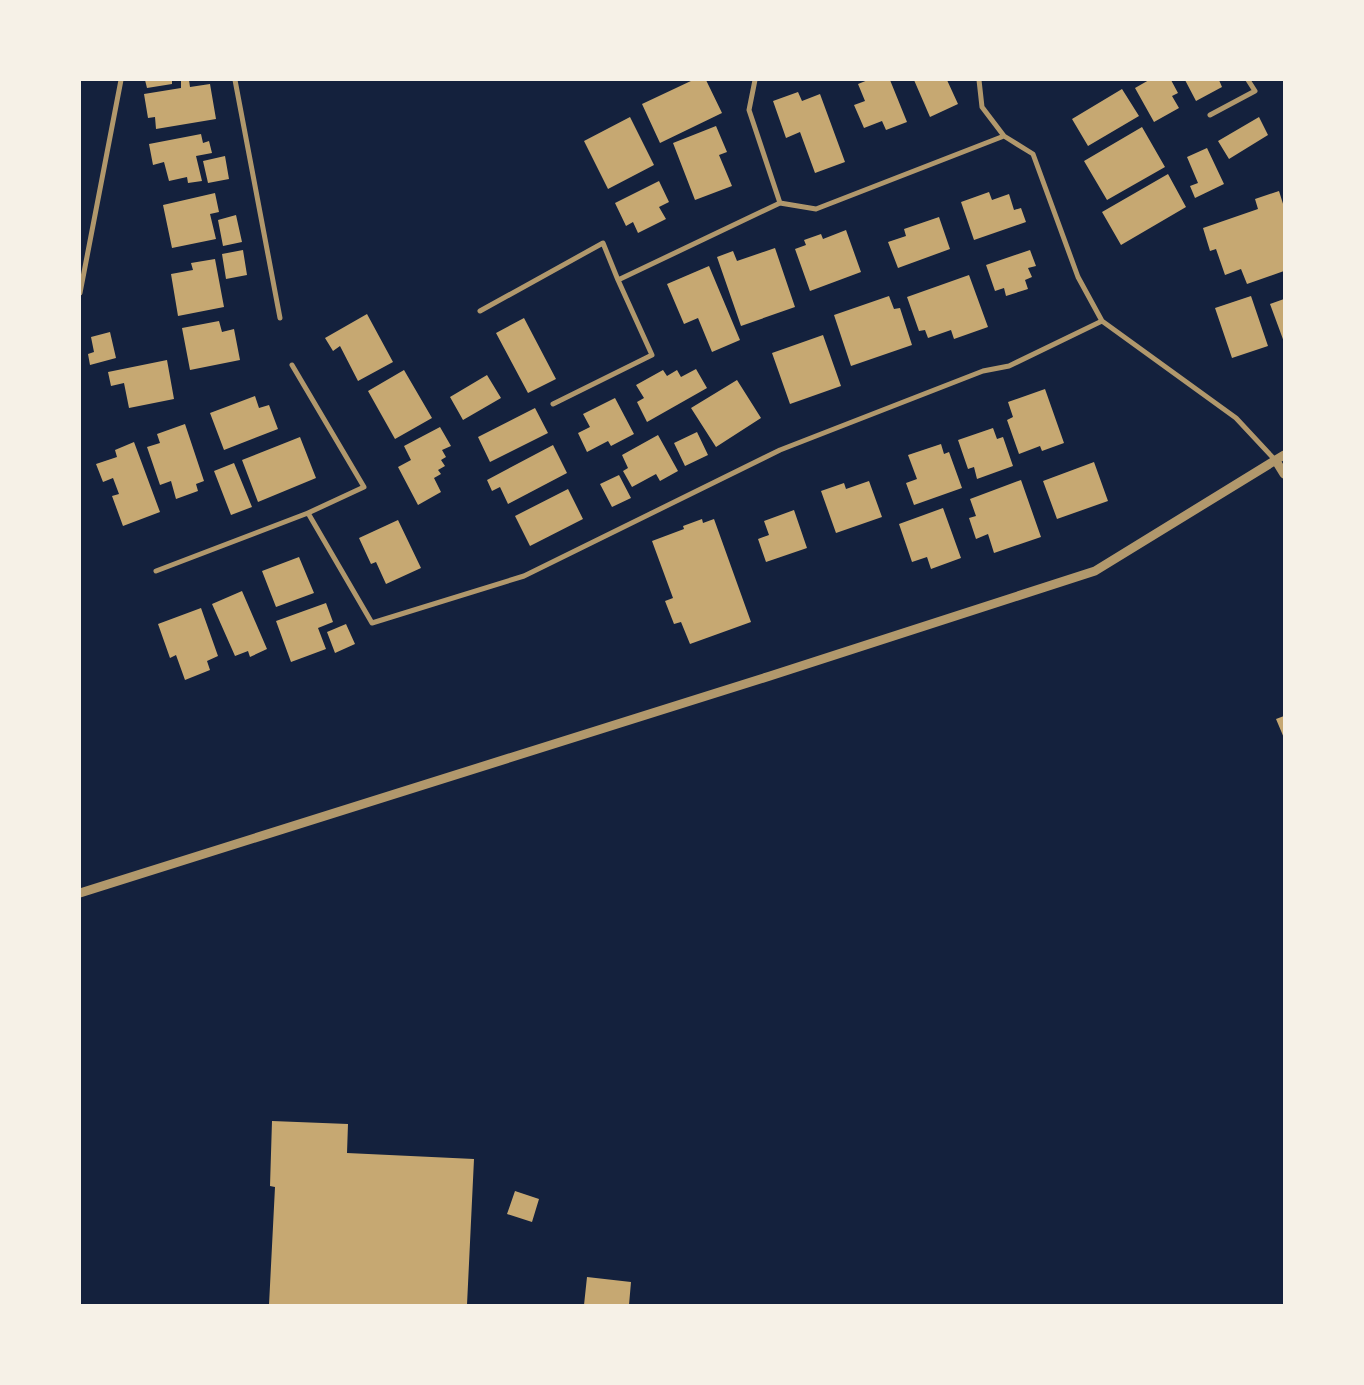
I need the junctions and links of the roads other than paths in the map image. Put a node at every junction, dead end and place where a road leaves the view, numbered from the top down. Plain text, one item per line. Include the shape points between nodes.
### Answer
1 (121, 80) edge
2 (234, 80) edge
3 (755, 80) edge
4 (979, 80) edge
5 (1248, 80) edge
6 (1210, 115) dead end
7 (1004, 136) junction
8 (780, 203) junction
9 (618, 280) junction
10 (80, 293) edge
11 (480, 311) dead end
12 (280, 318) dead end
13 (1102, 321) junction
14 (292, 365) dead end
15 (553, 404) dead end
16 (1280, 458) edge
17 (1284, 474) edge
18 (308, 513) junction
19 (156, 571) dead end
20 (80, 893) edge

1 - 10 street
2 - 12 street
3 - 8 street via 748,110
4 - 7 street via 982,107
5 - 6 street via 1255,91
7 - 8 street via 816,209
7 - 13 street via 1033,154 1078,277
8 - 9 street
9 - 11 street via 603,243
9 - 15 street via 652,355
13 - 16 street via 1236,418
13 - 18 street via 1009,366 983,372 780,450 524,576 372,623
14 - 18 street via 364,487
16 - 17 street
16 - 20 street via 1095,571
18 - 19 street

